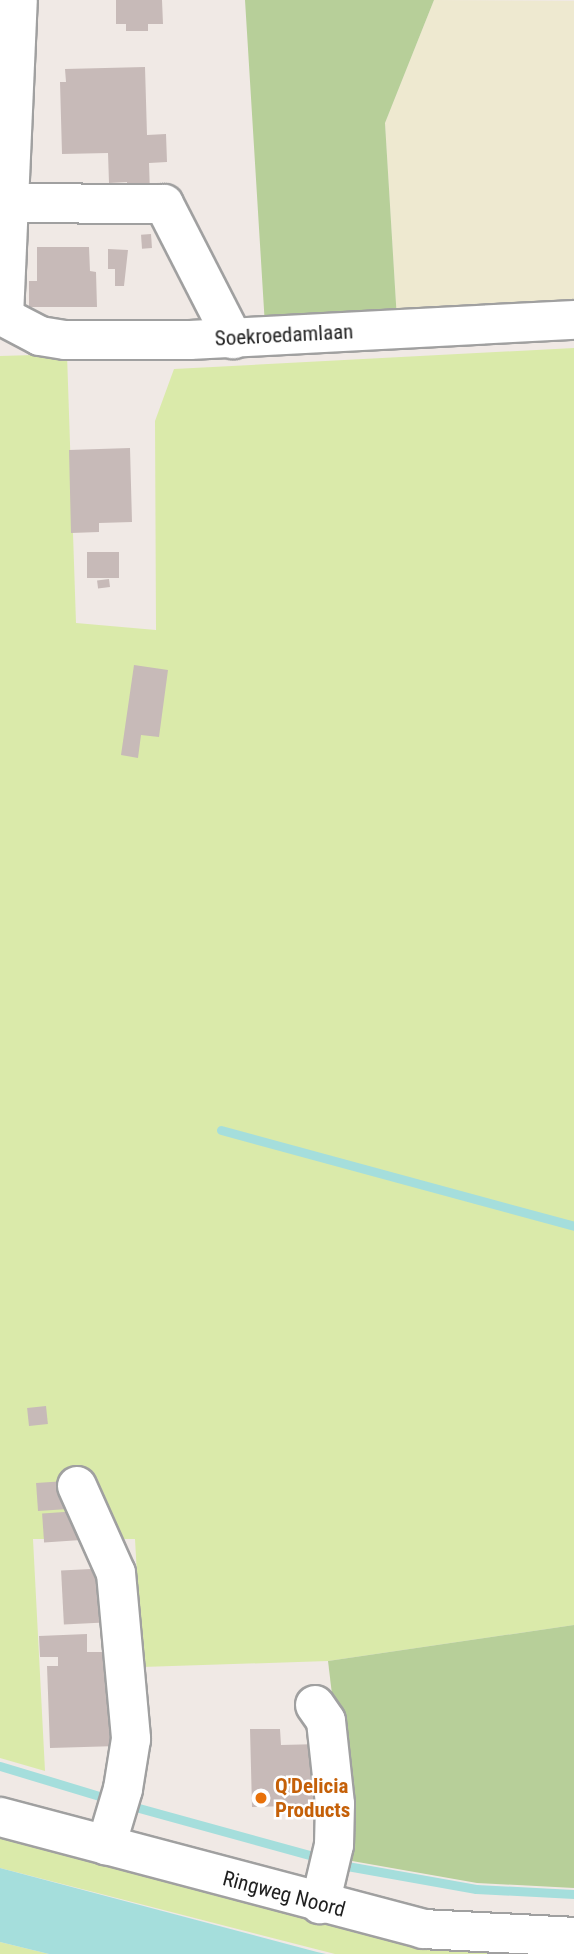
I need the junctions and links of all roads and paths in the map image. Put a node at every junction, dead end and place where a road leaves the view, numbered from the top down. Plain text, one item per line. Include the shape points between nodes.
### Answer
1 (18, 0) edge
2 (7, 203) junction
3 (574, 320) edge
4 (1, 325) edge
5 (233, 338) junction
6 (77, 1486) dead end
7 (315, 1705) dead end
8 (0, 1817) edge
9 (106, 1846) junction
10 (320, 1904) junction
11 (574, 1937) edge

1 - 2 street
2 - 4 street
2 - 5 street via 164,204
3 - 5 street, Soekroedamlaan
4 - 5 street, Soekroedamlaan via 65,340
6 - 9 street via 116,1573 131,1739 123,1789
7 - 10 street via 326,1721 335,1804 334,1845
8 - 9 street, Ringweg Noord
9 - 10 street, Ringweg Noord
10 - 11 street, Ringweg Noord via 423,1929

